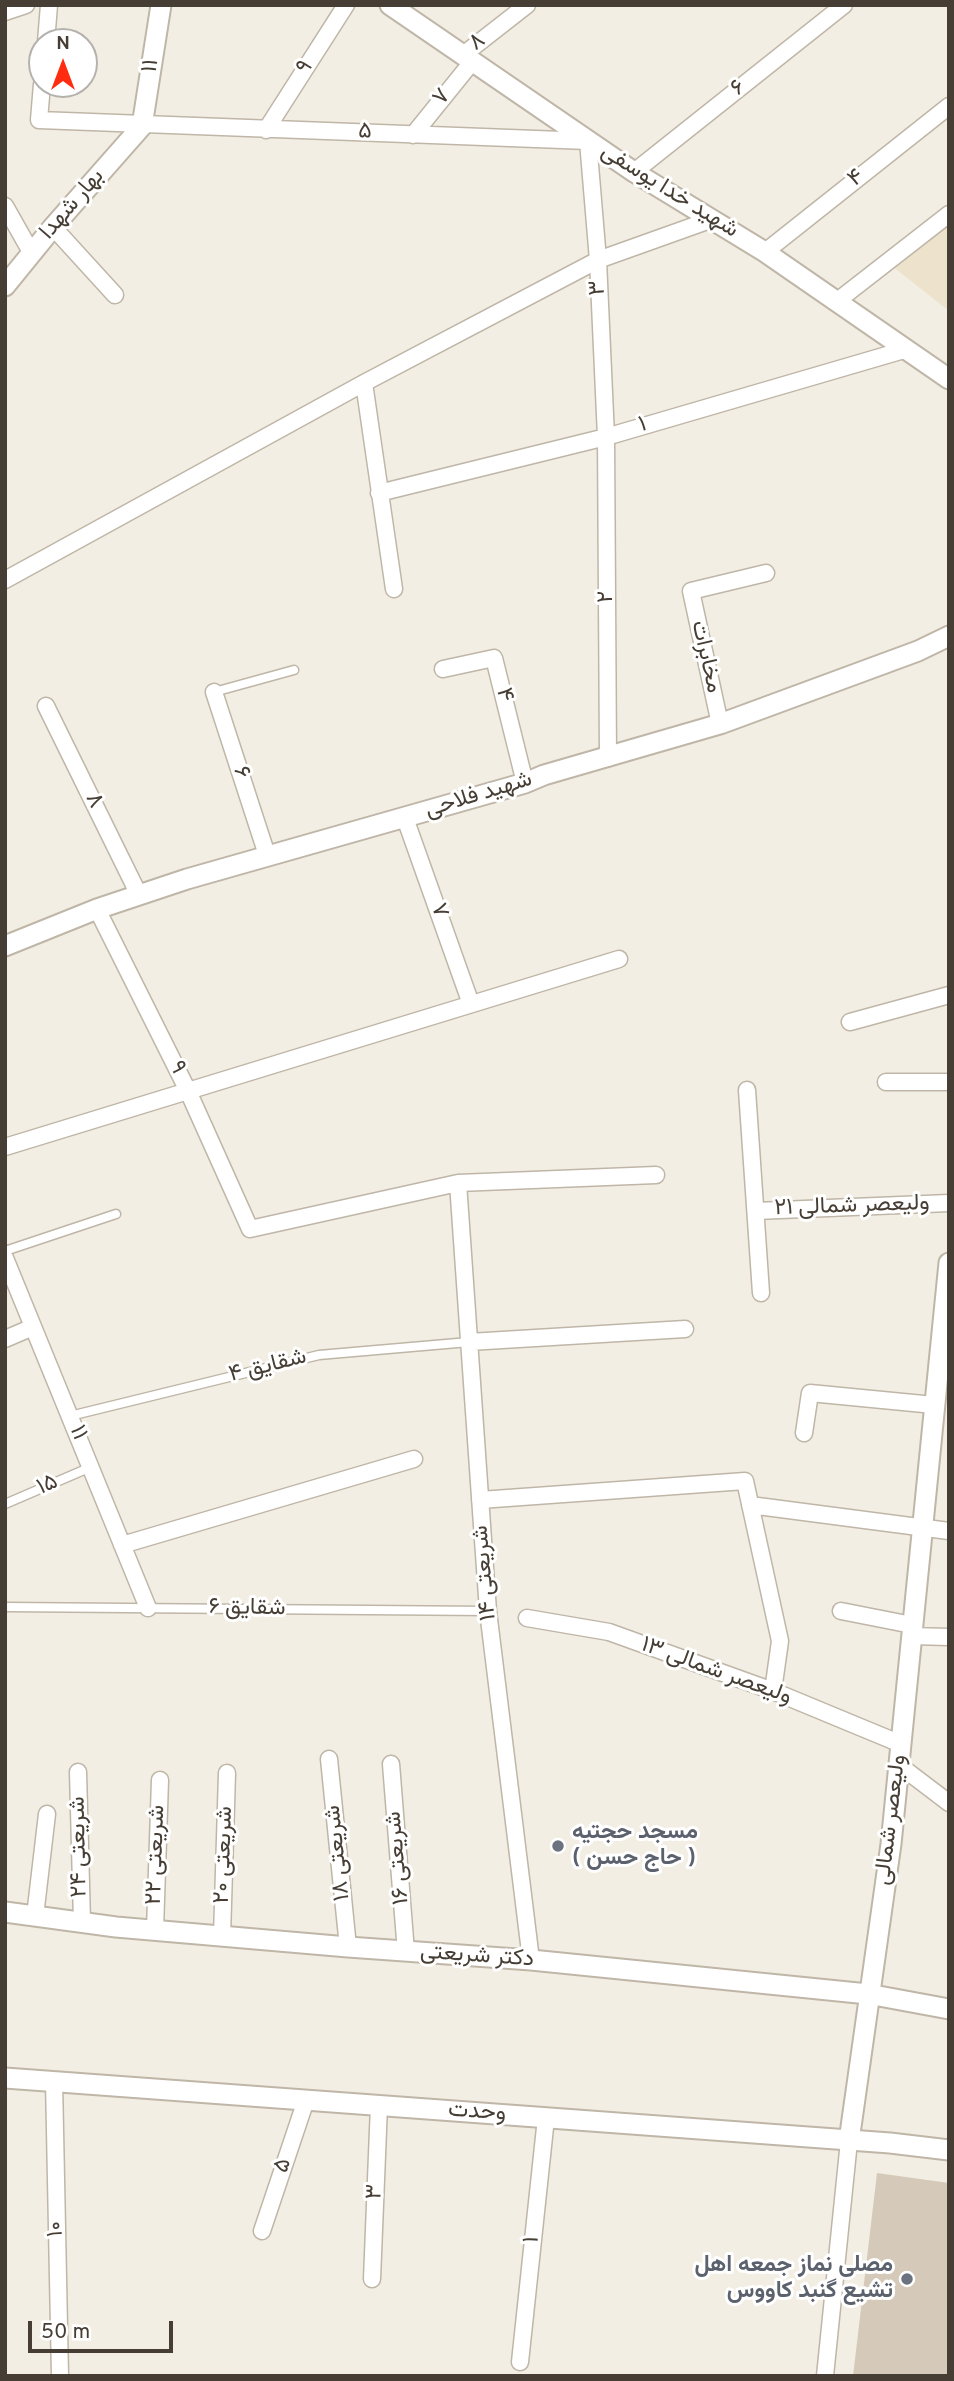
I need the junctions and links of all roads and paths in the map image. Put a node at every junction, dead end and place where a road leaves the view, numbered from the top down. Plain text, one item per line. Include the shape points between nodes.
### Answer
1 (26, 5) edge
2 (49, 5) edge
3 (161, 5) edge
4 (346, 5) edge
5 (390, 5) edge
6 (527, 5) edge
7 (844, 5) edge
8 (5, 12) edge
9 (47, 28) edge
10 (468, 59) junction
11 (41, 98) edge
12 (949, 106) edge
13 (142, 126) junction
14 (266, 130) junction
15 (413, 135) junction
16 (588, 141) junction
17 (634, 172) junction
18 (5, 206) edge
19 (949, 214) edge
20 (710, 220) junction
21 (53, 227) junction
22 (31, 252) junction
23 (765, 252) junction
24 (598, 260) junction
25 (5, 286) edge
26 (115, 295) dead end
27 (836, 302) junction
28 (904, 350) junction
29 (949, 379) edge
30 (364, 383) junction
31 (606, 437) junction
32 (379, 492) junction
33 (766, 573) dead end
34 (5, 580) edge
35 (394, 589) dead end
36 (949, 636) edge
37 (294, 670) dead end
38 (443, 670) dead end
39 (214, 692) joint
40 (46, 706) dead end
41 (720, 724) junction
42 (608, 758) junction
43 (525, 783) junction
44 (405, 818) junction
45 (267, 855) junction
46 (139, 895) junction
47 (97, 909) junction
48 (5, 946) edge
49 (619, 958) dead end
50 (949, 995) edge
51 (471, 1004) junction
52 (850, 1022) dead end
53 (949, 1082) edge
54 (886, 1083) dead end
55 (747, 1090) dead end
56 (188, 1091) junction
57 (5, 1147) edge
58 (656, 1175) dead end
59 (458, 1183) junction
60 (949, 1203) edge
61 (756, 1211) junction
62 (116, 1214) dead end
63 (5, 1251) edge
64 (5, 1258) edge
65 (949, 1263) edge
66 (761, 1293) dead end
67 (946, 1322) edge
68 (33, 1326) junction
69 (685, 1329) dead end
70 (5, 1339) edge
71 (469, 1342) junction
72 (939, 1414) edge
73 (70, 1416) junction
74 (804, 1433) dead end
75 (414, 1459) dead end
76 (91, 1467) junction
77 (480, 1500) junction
78 (5, 1504) edge
79 (750, 1506) junction
80 (922, 1529) junction
81 (949, 1531) edge
82 (122, 1545) junction
83 (5, 1606) edge
84 (148, 1608) junction
85 (488, 1611) junction
86 (841, 1611) dead end
87 (527, 1618) dead end
88 (912, 1630) junction
89 (949, 1637) edge
90 (773, 1691) junction
91 (901, 1744) junction
92 (329, 1759) dead end
93 (391, 1764) dead end
94 (898, 1765) junction
95 (78, 1772) dead end
96 (227, 1773) dead end
97 (160, 1780) dead end
98 (949, 1803) edge
99 (47, 1814) dead end
100 (5, 1912) edge
101 (35, 1916) junction
102 (82, 1922) junction
103 (155, 1930) junction
104 (222, 1936) junction
105 (348, 1947) junction
106 (406, 1952) junction
107 (531, 1960) junction
108 (868, 1994) junction
109 (949, 2009) edge
110 (5, 2078) edge
111 (54, 2081) junction
112 (306, 2100) junction
113 (379, 2105) junction
114 (546, 2118) junction
115 (849, 2141) junction
116 (949, 2150) edge
117 (262, 2231) dead end
118 (372, 2279) dead end
119 (520, 2362) dead end
120 (60, 2376) edge
121 (825, 2376) edge

1 - 8 street
2 - 9 street
3 - 13 street, ۱۱
4 - 14 street, ۹
5 - 10 street, شهید خدا یوسفی
6 - 10 street, ۸
7 - 17 street, ۶
10 - 15 street, ۷
10 - 16 street, شهید خدا یوسفی
11 - 13 street, ۵ via 39,120
12 - 23 street, ۴
13 - 14 street, ۵
13 - 21 street, بهار شهدا
14 - 15 street, ۵
15 - 16 street, ۵
16 - 17 street, شهید خدا یوسفی
16 - 24 street, ۳
17 - 20 street, شهید خدا یوسفی
18 - 22 street
19 - 27 street
20 - 23 street, شهید خدا یوسفی
20 - 24 street
21 - 22 street, بهار شهدا
21 - 26 street
22 - 25 street, بهار شهدا
23 - 27 street, شهید خدا یوسفی
24 - 30 street
24 - 31 street, ۳
27 - 28 street, شهید خدا یوسفی
28 - 29 street, شهید خدا یوسفی
28 - 31 street, ۱
30 - 32 street
30 - 34 street
31 - 32 street, ۱
31 - 42 street, ۲
32 - 35 street
33 - 41 street, مخابرات via 691,591
36 - 41 street, شهید فلاحی
37 - 39 lane
38 - 43 street, ۴ via 494,658
39 - 45 street, ۶
40 - 46 street, ۸
41 - 42 street, شهید فلاحی
42 - 43 street, شهید فلاحی
43 - 44 street, شهید فلاحی
44 - 45 street, شهید فلاحی
44 - 51 street, ۷
45 - 46 street, شهید فلاحی
46 - 47 street, شهید فلاحی
47 - 48 street, شهید فلاحی
47 - 56 street, ۹
49 - 51 street
50 - 52 street
51 - 56 street
53 - 54 street
55 - 61 street
56 - 57 street
56 - 59 street, ۹ via 250,1229
58 - 59 street
59 - 71 street, شریعتی ۱۴
60 - 61 street, ولیعصر شمالی ۲۱
61 - 66 street
62 - 63 lane
64 - 68 street, ۱۱
65 - 67 street, ولیعصر شمالی
67 - 72 street, ولیعصر شمالی
68 - 70 street
68 - 73 street, ۱۱
69 - 71 street
71 - 73 lane, شقایق ۴ via 319,1354
71 - 77 street, شریعتی ۱۴
72 - 74 street via 810,1393
72 - 80 street, ولیعصر شمالی
73 - 76 street, ۱۱
75 - 82 street
76 - 78 lane, ۱۵
76 - 82 street, ۱۱
77 - 79 street via 744,1481
77 - 85 street, شریعتی ۱۴
79 - 80 street
79 - 90 street via 780,1641
80 - 81 street
80 - 88 street, ولیعصر شمالی
82 - 84 street, ۱۱
83 - 84 lane, شقایق ۶
84 - 85 lane, شقایق ۶
85 - 107 street, شریعتی ۱۴
86 - 88 street
87 - 90 street, ولیعصر شمالی ۱۳ via 610,1632
88 - 89 street
88 - 91 street, ولیعصر شمالی
90 - 91 street, ولیعصر شمالی ۱۳
91 - 94 street, ولیعصر شمالی
92 - 105 street, شریعتی ۱۸
93 - 106 street, شریعتی ۱۶
94 - 98 street
94 - 108 street, ولیعصر شمالی
95 - 102 street, شریعتی ۲۴
96 - 104 street, شریعتی ۲۰
97 - 103 street, شریعتی ۲۲
99 - 101 street
100 - 101 street, دکتر شریعتی
101 - 102 street, دکتر شریعتی
102 - 103 street, دکتر شریعتی
103 - 104 street, دکتر شریعتی
104 - 105 street, دکتر شریعتی
105 - 106 street, دکتر شریعتی
106 - 107 street, دکتر شریعتی
107 - 108 street, دکتر شریعتی
108 - 109 street, دکتر شریعتی
108 - 115 street, ولیعصر شمالی
110 - 111 street, وحدت
111 - 112 street, وحدت
111 - 120 street, ۱۰
112 - 113 street, وحدت
112 - 117 street, ۵
113 - 114 street, وحدت
113 - 118 street, ۳
114 - 115 street, وحدت
114 - 119 street, ۱
115 - 116 street, وحدت
115 - 121 street, ولیعصر شمالی

